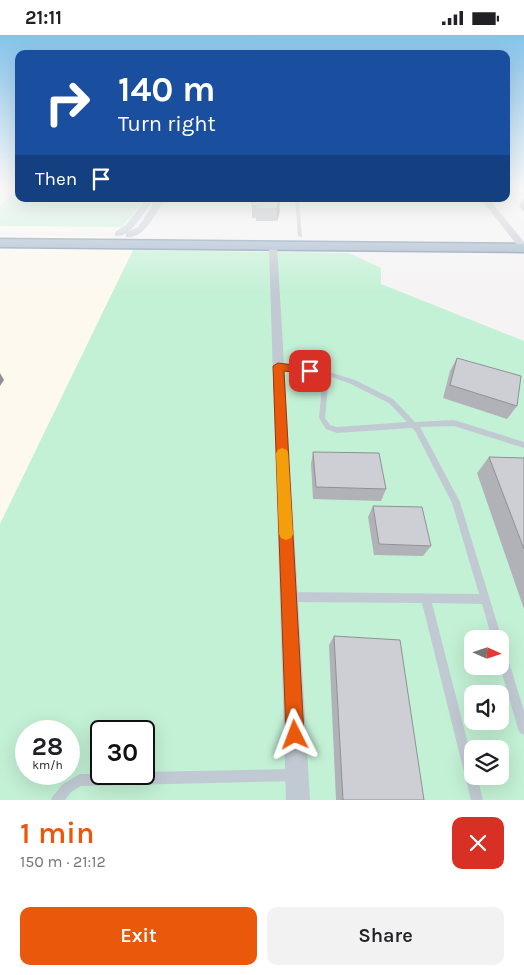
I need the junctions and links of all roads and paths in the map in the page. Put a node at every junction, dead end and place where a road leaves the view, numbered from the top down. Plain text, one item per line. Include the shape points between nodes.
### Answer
1 (144, 222) edge
2 (299, 222) edge
3 (503, 222) edge
4 (0, 233) edge
5 (300, 236) junction
6 (124, 238) junction
7 (0, 243) edge
8 (273, 246) junction
9 (523, 247) edge
10 (278, 366) junction
11 (326, 373) junction
12 (414, 425) junction
13 (524, 445) edge
14 (289, 597) junction
15 (426, 599) junction
16 (485, 599) junction
17 (494, 630) edge
18 (508, 675) edge
19 (524, 729) edge
20 (297, 775) junction
21 (57, 800) edge
22 (298, 800) edge
23 (478, 800) edge

1 - 6 street via 141,229
2 - 5 lane
3 - 9 street
4 - 6 highway
5 - 6 highway via 160,235
5 - 9 highway
6 - 7 highway via 94,244
6 - 8 highway
8 - 9 highway
8 - 10 street
10 - 11 lane
10 - 14 street
11 - 12 lane via 391,401
11 - 12 lane via 322,418 328,427 337,431
12 - 13 lane via 454,423
12 - 16 lane via 456,501
14 - 15 lane
14 - 20 street
15 - 16 lane
15 - 23 lane
16 - 17 lane
18 - 19 lane
20 - 21 lane via 80,780
20 - 22 street

